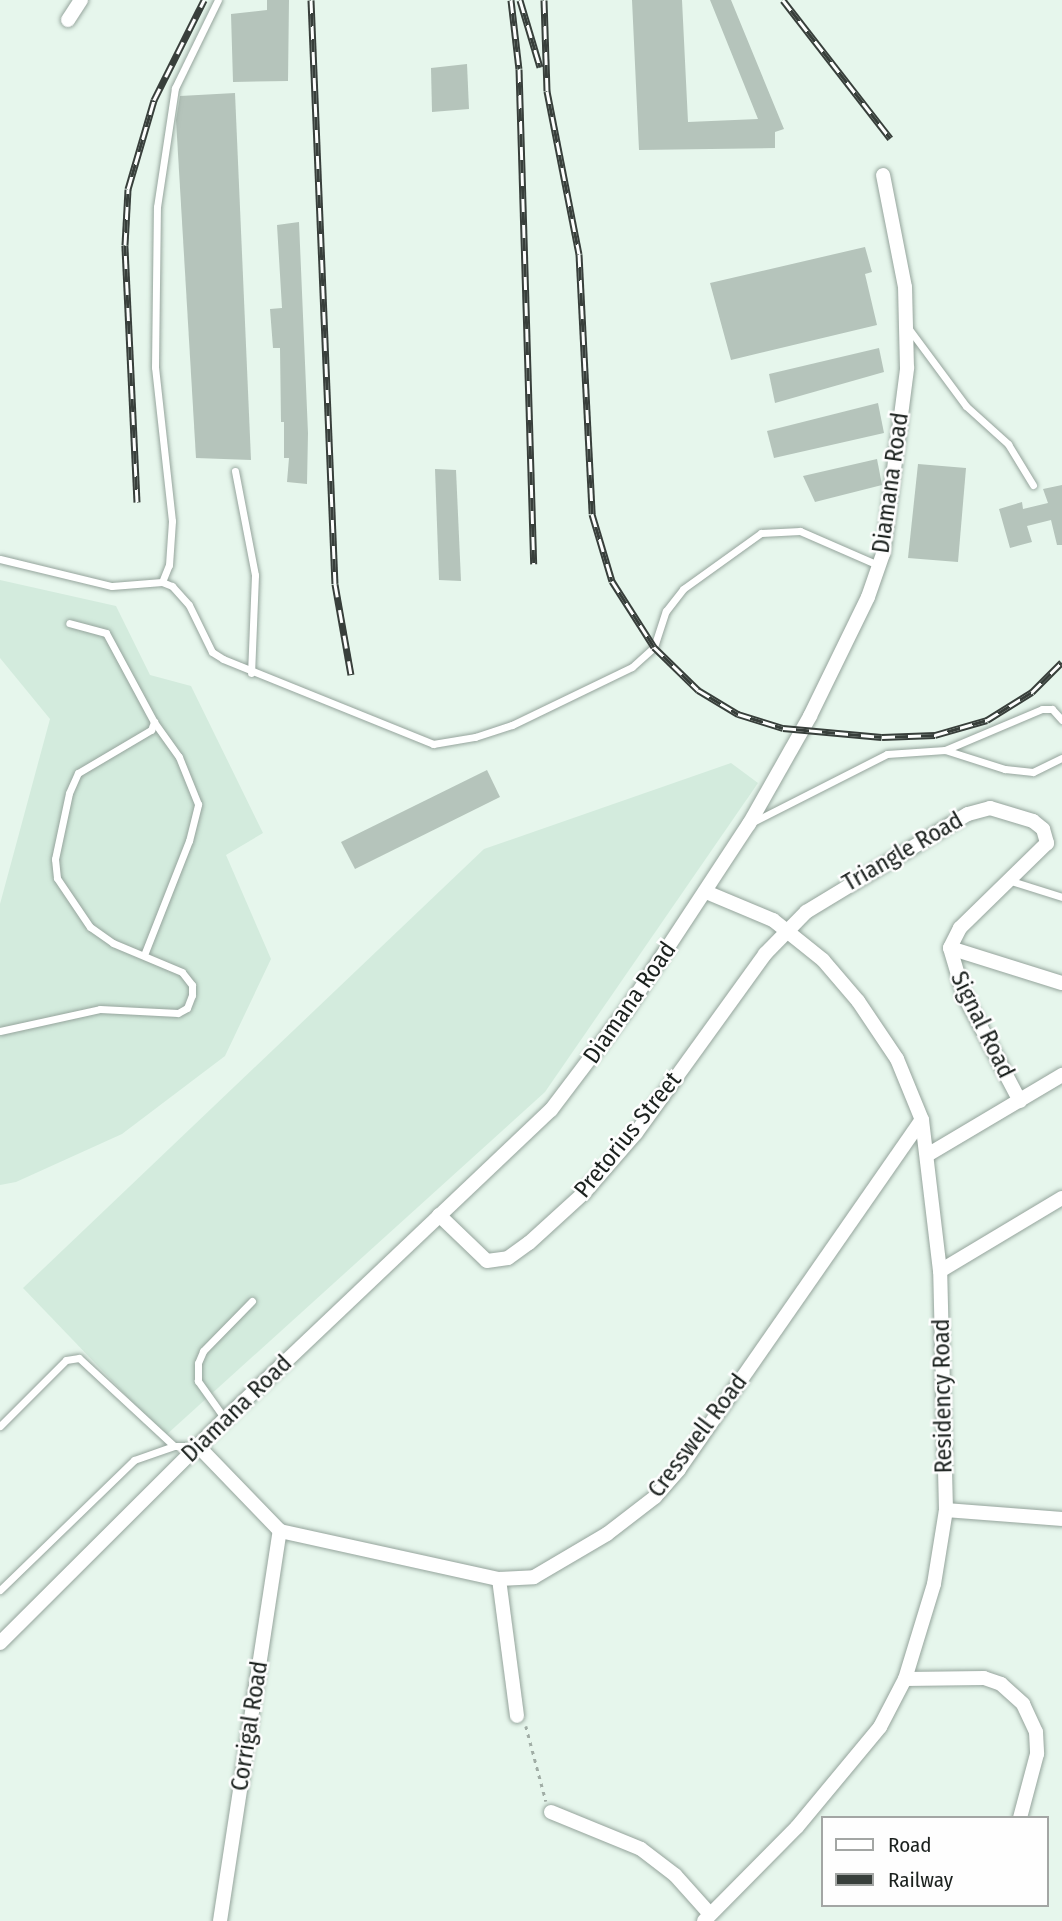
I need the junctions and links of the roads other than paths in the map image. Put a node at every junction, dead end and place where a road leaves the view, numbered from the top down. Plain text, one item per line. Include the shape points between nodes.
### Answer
1 (80, 0) edge
2 (218, 0) edge
3 (68, 20) dead end
4 (883, 174) dead end
5 (907, 326) junction
6 (235, 471) dead end
7 (1033, 485) dead end
8 (0, 559) edge
9 (880, 566) junction
10 (162, 582) junction
11 (68, 623) dead end
12 (251, 673) junction
13 (1062, 720) edge
14 (154, 722) junction
15 (945, 750) junction
16 (1062, 758) edge
17 (749, 824) junction
18 (1011, 881) junction
19 (706, 892) junction
20 (1062, 897) edge
21 (789, 929) junction
22 (950, 948) junction
23 (144, 955) junction
24 (1062, 983) edge
25 (0, 1031) edge
26 (1062, 1075) edge
27 (1020, 1101) junction
28 (922, 1119) junction
29 (929, 1154) junction
30 (1062, 1198) edge
31 (439, 1215) junction
32 (940, 1271) junction
33 (252, 1301) dead end
34 (225, 1419) junction
35 (0, 1426) edge
36 (174, 1446) junction
37 (198, 1446) junction
38 (946, 1510) junction
39 (1062, 1519) edge
40 (280, 1531) junction
41 (499, 1579) junction
42 (0, 1590) edge
43 (0, 1643) edge
44 (905, 1679) junction
45 (517, 1716) road end
46 (551, 1812) road end
47 (1021, 1816) edge
48 (707, 1918) edge
49 (220, 1921) edge

1 - 3 street
2 - 10 lane via 175,88 157,206 155,368 172,522 169,565
4 - 5 street, Diamana Road via 905,287
5 - 7 lane via 966,406 1007,444
5 - 9 street, Diamana Road via 907,368
6 - 12 lane via 255,575
8 - 10 lane via 112,586
9 - 12 lane via 800,531 761,533 683,589 666,611 654,647 632,667 512,724 450,743 411,738
9 - 17 street, Diamana Road via 807,723
10 - 12 lane via 189,605 212,652
11 - 14 lane via 106,633
13 - 15 lane via 1052,709 1042,709
14 - 23 lane via 188,772 198,804 189,841
14 - 23 lane via 151,730 78,773 69,793 54,867 73,906 90,927 113,943
15 - 16 lane via 1032,772
15 - 17 lane via 870,760
17 - 19 street, Diamana Road
18 - 20 lane
18 - 21 street, Triangle Road via 1044,850 1048,835 1033,821 998,809 981,809 842,886
18 - 22 street, Triangle Road via 960,928
19 - 21 street, Residency Road
19 - 31 street, Diamana Road via 576,1082
21 - 28 street, Residency Road via 823,960 880,1031
21 - 31 street, Pretorius Street via 739,988 636,1133 584,1193 529,1243 508,1258 488,1261
22 - 24 street
22 - 27 street, Signal Road via 964,995
23 - 25 lane via 182,972 192,985 187,1009 178,1013 100,1009
26 - 27 street
27 - 29 street
28 - 29 street, Residency Road
28 - 41 street, Cresswell Road via 655,1497 567,1560 534,1577
29 - 32 street, Residency Road
30 - 32 street
31 - 34 street, Diamana Road
32 - 38 street, Residency Road
33 - 34 lane via 203,1351 198,1363 198,1381
34 - 37 street, Diamana Road
35 - 36 lane via 66,1360 79,1358
36 - 37 lane
36 - 42 lane via 134,1460
37 - 40 street
37 - 43 street, Diamana Road
38 - 39 street
38 - 44 street, Residency Road via 934,1584
40 - 41 street, Cresswell Road
40 - 49 street, Corrigal Road
41 - 45 street
44 - 47 street via 984,1678 1014,1693 1036,1732 1037,1754
44 - 48 street, Residency Road via 880,1727 846,1773
46 - 48 street via 641,1849 675,1875

